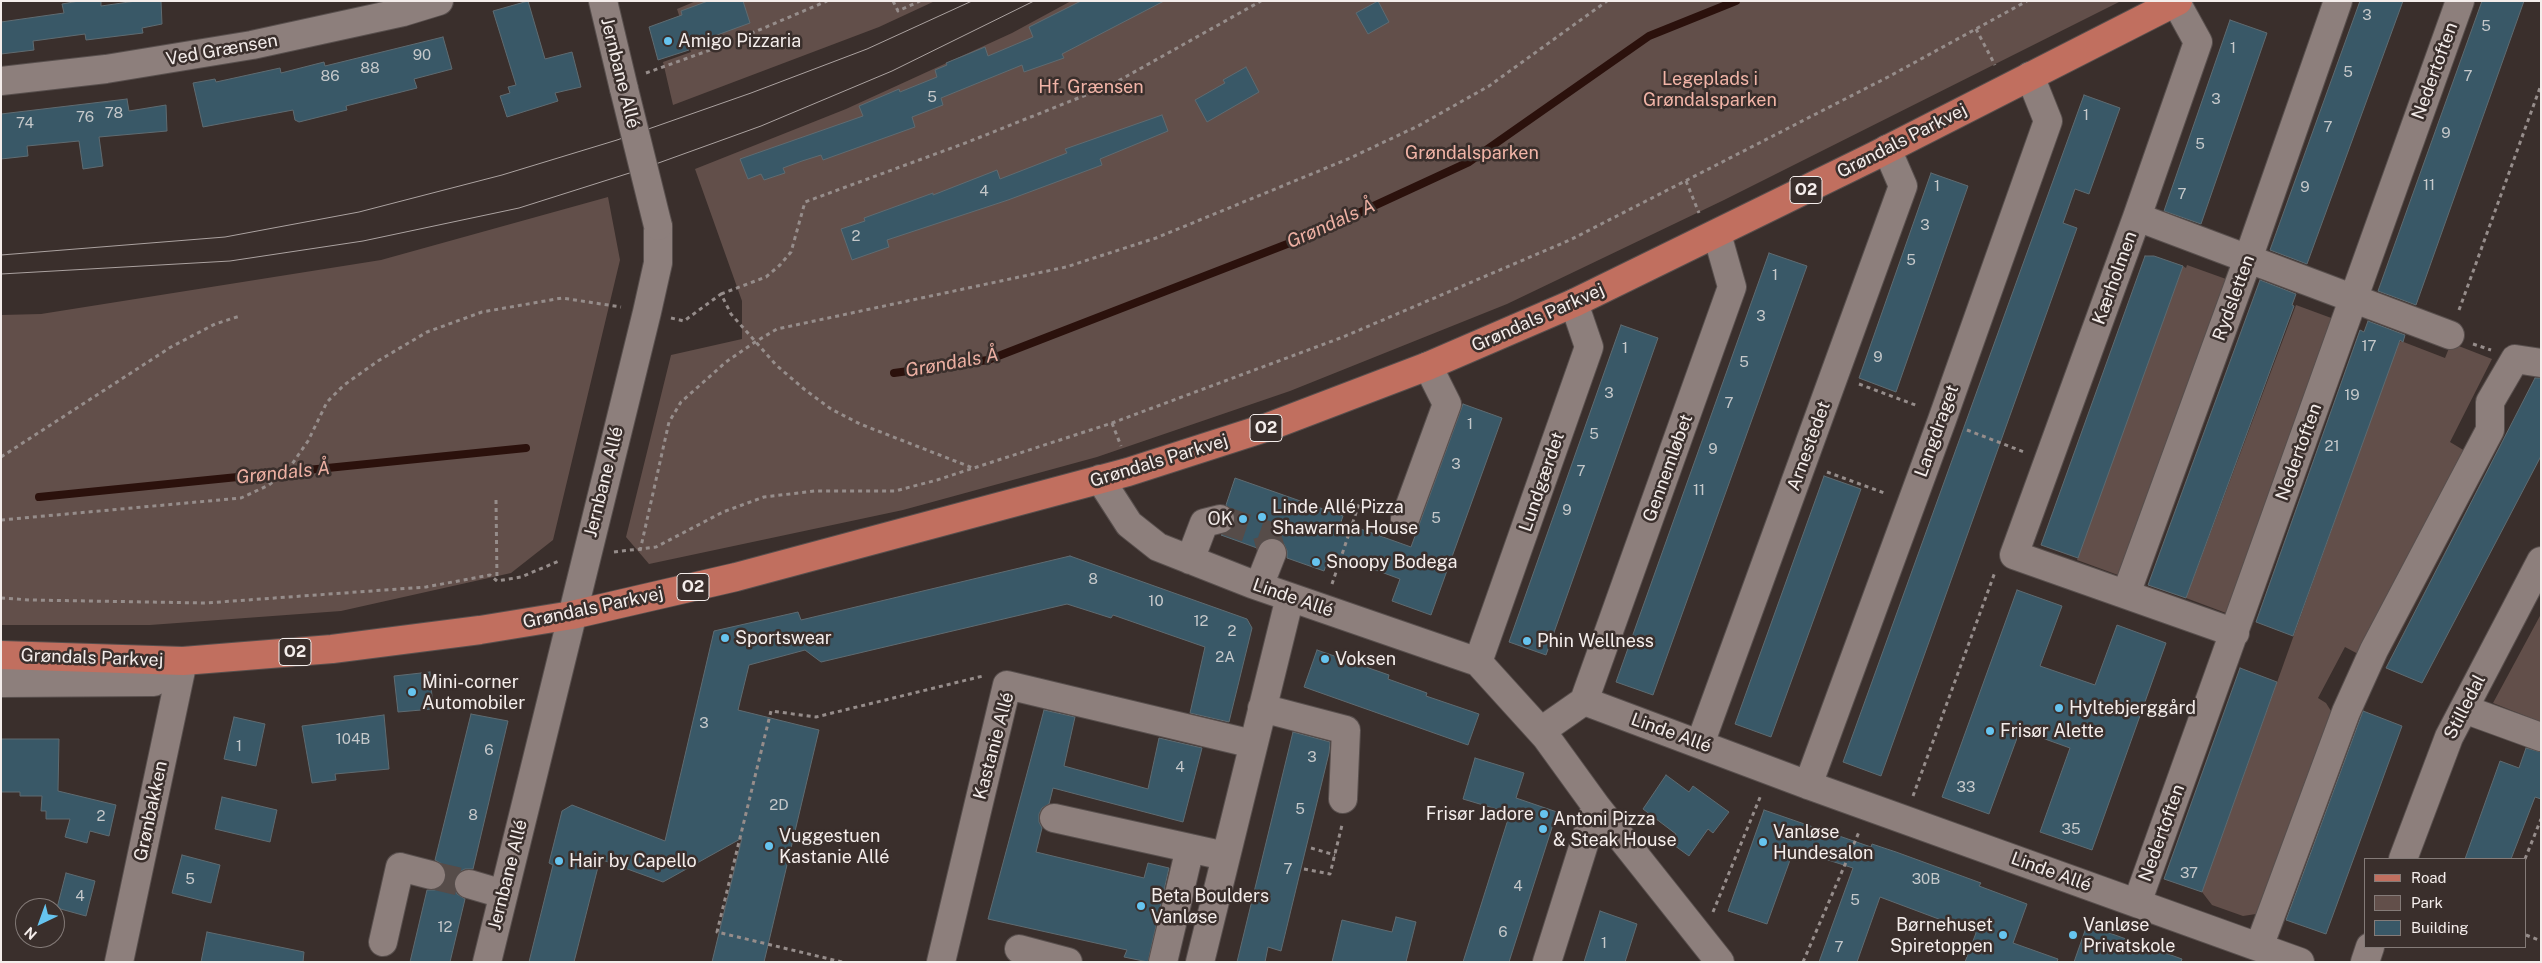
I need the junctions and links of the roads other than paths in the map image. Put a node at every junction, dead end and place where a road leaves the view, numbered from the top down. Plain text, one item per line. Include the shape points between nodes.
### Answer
1 (439, 1) edge
2 (603, 1) edge
3 (2338, 1) edge
4 (2460, 1) edge
5 (2177, 2) edge
6 (2030, 76) junction
7 (1, 81) edge
8 (1887, 149) junction
9 (2137, 217) junction
10 (1713, 236) junction
11 (2248, 259) junction
12 (2354, 299) junction
13 (1574, 303) junction
14 (2450, 335) road end
15 (2533, 359) edge
16 (1428, 366) junction
17 (1100, 479) junction
18 (1220, 519) dead end
19 (1405, 519) road end
20 (1272, 552) dead end
21 (1190, 560) junction
22 (2541, 561) edge
23 (1259, 586) junction
24 (2126, 594) junction
25 (1290, 597) junction
26 (572, 615) junction
27 (2235, 633) junction
28 (1, 655) edge
29 (183, 660) junction
30 (1478, 662) junction
31 (1, 683) edge
32 (1584, 701) junction
33 (1262, 708) junction
34 (2464, 709) junction
35 (1541, 732) junction
36 (2541, 737) edge
37 (1252, 744) junction
38 (1700, 744) junction
39 (1808, 785) junction
40 (1343, 799) road end
41 (1596, 806) junction
42 (1054, 818) dead end
43 (1190, 848) junction
44 (1225, 856) junction
45 (2403, 858) edge
46 (431, 875) tunnel mouth
47 (469, 884) tunnel mouth
48 (504, 894) junction
49 (2137, 903) junction
50 (383, 942) dead end
51 (2259, 947) junction
52 (2370, 948) edge
53 (1019, 949) dead end
54 (119, 962) edge
55 (487, 962) edge
56 (941, 962) edge
57 (1068, 962) edge
58 (1163, 962) edge
59 (1200, 962) edge
60 (1547, 962) edge
61 (1720, 962) edge
62 (2300, 962) edge
63 (2365, 962) edge

1 - 7 street, Ved Grænsen via 252,46 106,69
2 - 26 street, Jernbane Allé, bridge via 658,226 658,263
3 - 11 street, Rydsletten
4 - 12 street, Nedertoften
5 - 6 main road, Grøndals Parkvej / O2
5 - 9 street, Kærholmen via 2198,42
6 - 8 main road, Grøndals Parkvej / O2
6 - 39 street, Langdraget via 2048,121
8 - 10 main road, Grøndals Parkvej / O2
8 - 38 street, Arnestedet via 1903,186
9 - 11 street
9 - 24 street, Kærholmen via 2014,555
10 - 13 main road, Grøndals Parkvej / O2
10 - 32 street, Gennemløbet via 1732,287
11 - 12 street
11 - 24 street, Rydsletten
12 - 14 street
12 - 27 street, Nedertoften
13 - 16 main road, Grøndals Parkvej / O2
13 - 30 street, Lundgærdet via 1590,347
15 - 51 street via 2490,402 2490,430 2374,650 2346,712
16 - 17 main road, Grøndals Parkvej / O2 via 1268,427
16 - 19 street via 1447,404
17 - 21 street, Linde Allé via 1129,524 1158,547
17 - 26 main road, Grøndals Parkvej / O2 via 805,559
18 - 21 street via 1204,522
20 - 23 street
21 - 23 street, Linde Allé
22 - 34 street, Stilledal
23 - 25 street, Linde Allé
24 - 27 street
25 - 30 street, Linde Allé
25 - 33 street
26 - 29 main road, Grøndals Parkvej / O2 via 332,649
26 - 48 street, Jernbane Allé
27 - 49 street, Nedertoften
28 - 29 main road, Grøndals Parkvej / O2
29 - 31 street, Grøndals Parkvej via 154,682
29 - 54 street, Grønbakken
30 - 35 street, Linde Allé
32 - 35 street
32 - 38 street, Linde Allé
33 - 37 street
33 - 40 street via 1346,730
34 - 36 street
34 - 45 street, Stilledal via 2449,736
35 - 41 street, Linde Allé
37 - 44 street
37 - 56 street, Kastanie Allé via 1007,685
38 - 39 street, Linde Allé
39 - 49 street, Linde Allé
41 - 60 street
41 - 61 street, Linde Allé
42 - 43 street
43 - 44 street
43 - 58 street
44 - 59 street
46 - 50 street via 400,867
47 - 48 street
48 - 55 street, Jernbane Allé
49 - 51 street, Linde Allé
51 - 62 street, Linde Allé
52 - 63 street
53 - 57 street

